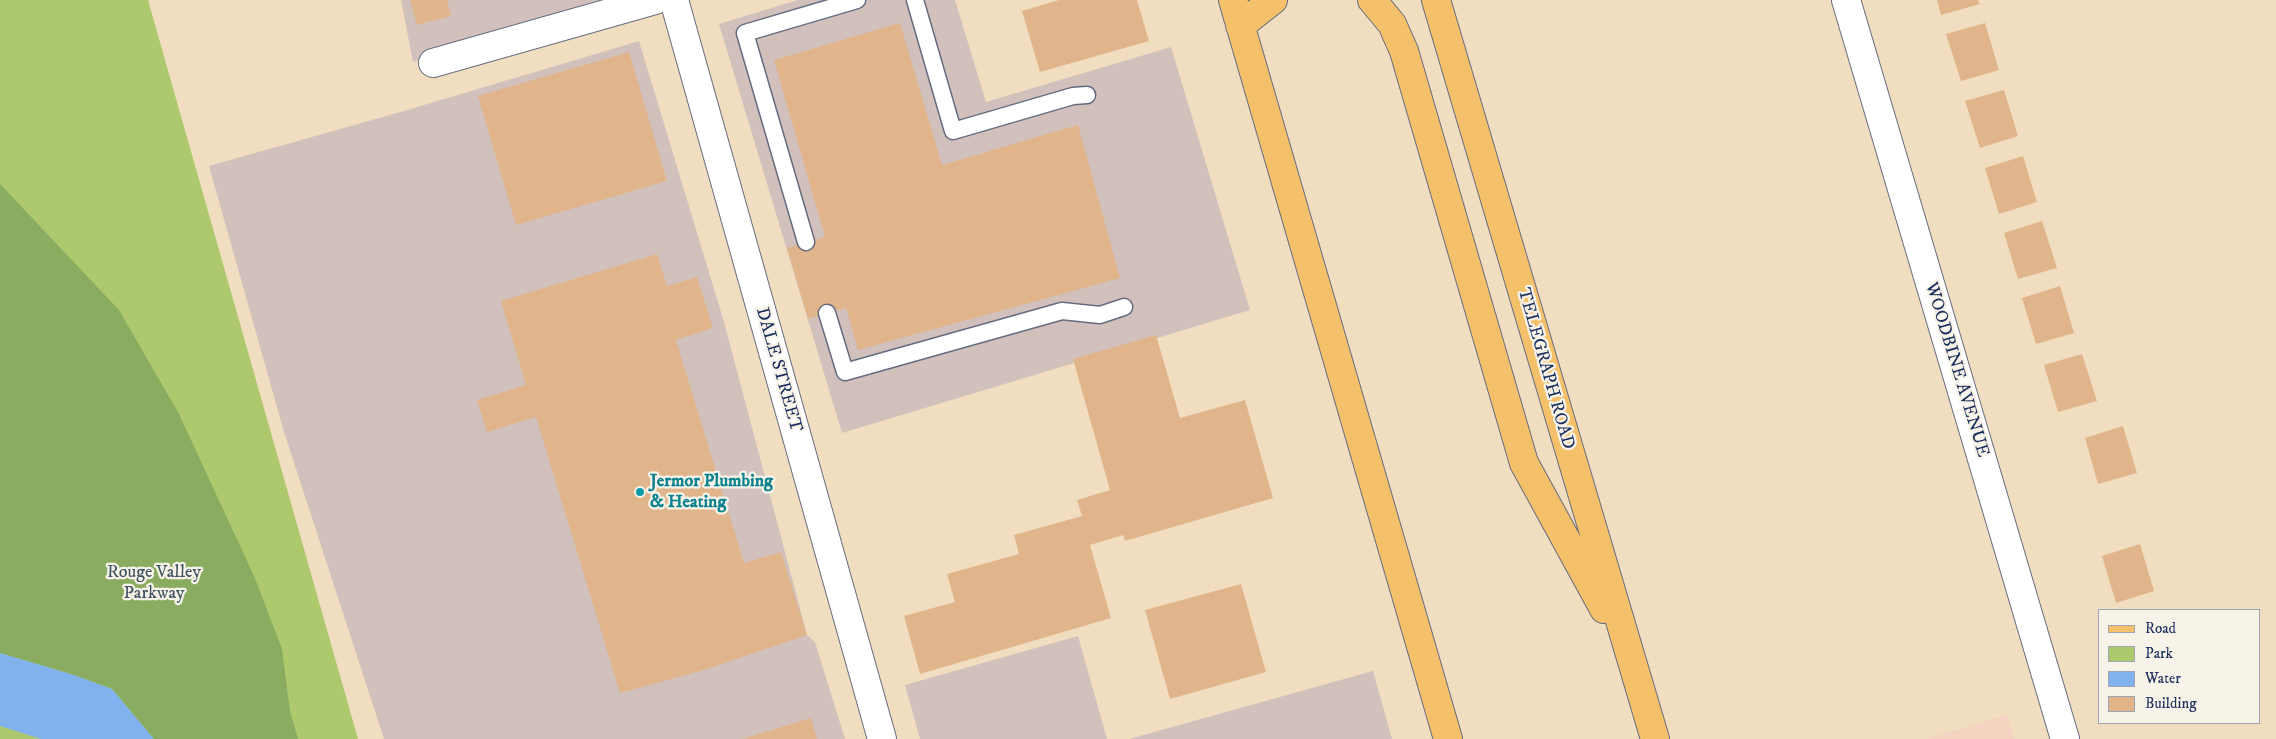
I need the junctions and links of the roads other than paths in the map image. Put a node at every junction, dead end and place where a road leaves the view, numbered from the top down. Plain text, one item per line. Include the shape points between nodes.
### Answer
1 (655, 0) edge
2 (674, 0) edge
3 (857, 0) edge
4 (916, 0) edge
5 (1233, 0) edge
6 (1273, 0) edge
7 (1372, 0) edge
8 (1436, 0) edge
9 (1846, 0) edge
10 (1240, 26) junction
11 (433, 63) dead end
12 (1087, 95) dead end
13 (806, 242) dead end
14 (1124, 307) dead end
15 (827, 313) dead end
16 (1630, 656) junction
17 (882, 739) edge
18 (1448, 739) edge
19 (1655, 739) edge
20 (2065, 739) edge

1 - 11 street
2 - 17 street, DALE STREET
3 - 13 lane via 745,33
4 - 12 lane via 953,131 1073,96
5 - 10 main road
6 - 10 main road
7 - 16 main road via 1392,24 1404,51 1524,463
8 - 16 main road, TELEGRAPH ROAD
9 - 20 street, WOODBINE AVENUE
10 - 18 main road
14 - 15 lane via 1100,315 1062,311 845,372
16 - 19 main road, TELEGRAPH ROAD

